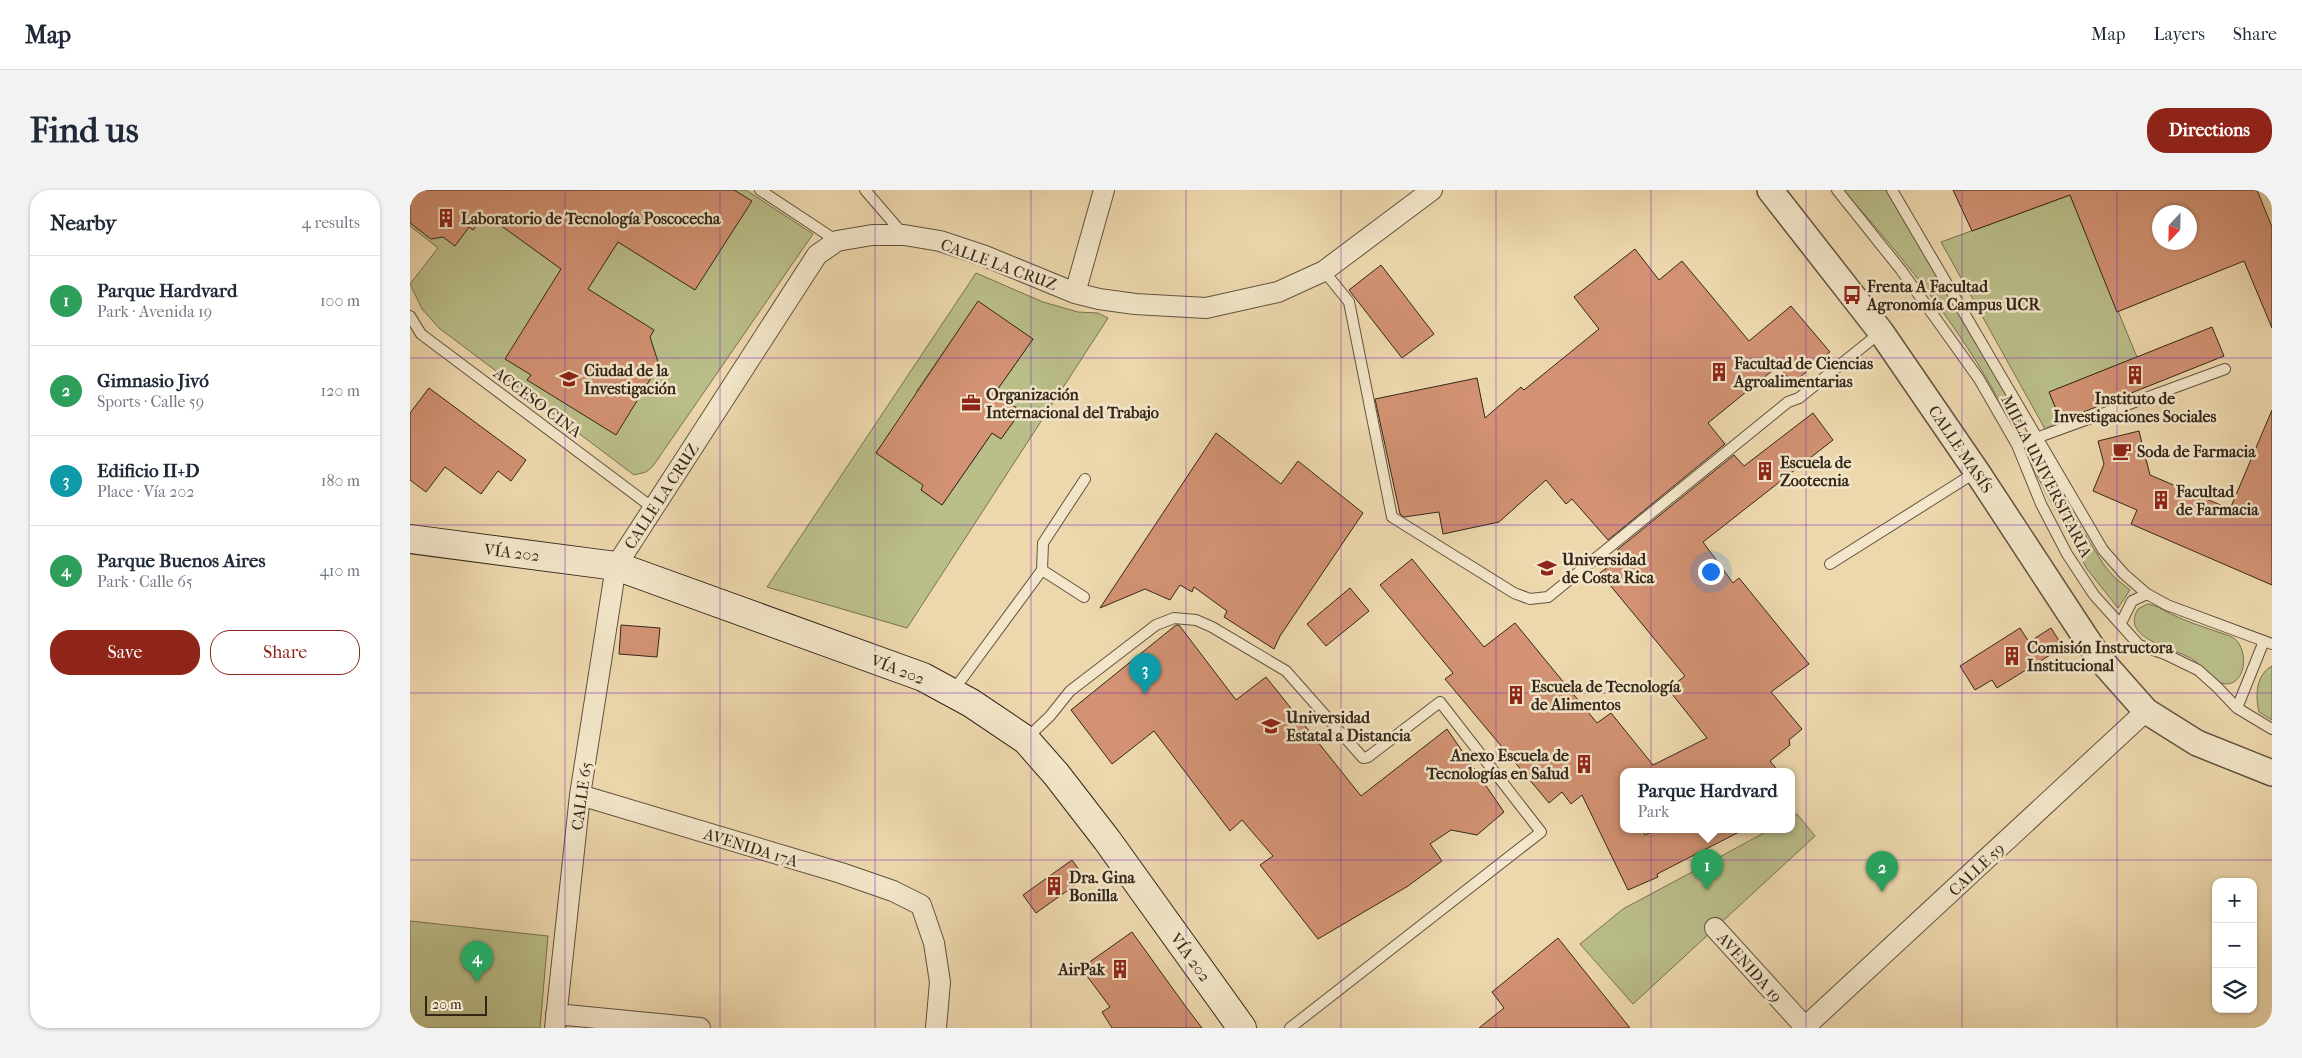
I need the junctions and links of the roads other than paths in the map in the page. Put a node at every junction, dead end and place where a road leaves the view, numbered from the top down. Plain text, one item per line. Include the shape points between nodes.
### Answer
1 (760, 190) edge
2 (865, 190) edge
3 (1104, 190) edge
4 (1432, 190) edge
5 (1770, 190) edge
6 (1837, 190) edge
7 (1892, 190) edge
8 (904, 235) junction
9 (837, 241) junction
10 (1324, 271) junction
11 (1075, 293) junction
12 (410, 316) edge
13 (1881, 332) junction
14 (2225, 369) dead end
15 (2038, 438) junction
16 (2017, 445) junction
17 (1977, 472) junction
18 (1085, 479) dead end
19 (653, 508) junction
20 (410, 539) edge
21 (1830, 564) dead end
22 (616, 566) junction
23 (1042, 570) junction
24 (2147, 594) junction
25 (1084, 597) dead end
26 (2121, 623) junction
27 (2268, 642) edge
28 (952, 693) junction
29 (2237, 708) junction
30 (2146, 711) junction
31 (2272, 729) edge
32 (1026, 740) junction
33 (2272, 773) edge
34 (580, 795) junction
35 (1715, 928) dead end
36 (556, 1021) edge
37 (700, 1028) edge
38 (936, 1028) edge
39 (1242, 1028) edge
40 (1290, 1028) edge
41 (1806, 1028) edge

1 - 9 lane
2 - 8 lane
3 - 11 street
4 - 10 street, CALLE LA CRUZ
5 - 13 street, CALLE MASÍS
6 - 16 lane, MILLA UNIVERSITARIA via 1947,332
7 - 15 lane, MILLA UNIVERSITARIA
8 - 9 street, CALLE LA CRUZ
8 - 11 street, CALLE LA CRUZ via 940,241 985,256
9 - 19 street, CALLE LA CRUZ via 817,254
10 - 11 street, CALLE LA CRUZ via 1278,292 1206,308 1135,304
10 - 13 lane via 1349,302 1392,517 1514,593 1530,598 1548,597 1788,402 1799,398
12 - 19 lane, ACCESO CINA via 421,334
13 - 17 street, CALLE MASÍS
14 - 15 lane
15 - 16 lane
15 - 24 lane, MILLA UNIVERSITARIA via 2103,550
16 - 26 lane, MILLA UNIVERSITARIA via 2067,554 2094,595
17 - 21 lane
17 - 30 street, CALLE MASÍS via 2099,658
18 - 23 lane via 1043,543
19 - 22 street, CALLE LA CRUZ
20 - 22 main road, VÍA 202
22 - 28 main road, VÍA 202 via 923,677
22 - 34 street, CALLE 65
23 - 25 lane
23 - 28 lane
24 - 26 lane via 2132,601
24 - 27 lane, MILLA UNIVERSITARIA via 2167,605
26 - 29 lane, MILLA UNIVERSITARIA via 2139,645 2198,670
27 - 29 lane
28 - 32 main road, VÍA 202 via 971,702
29 - 31 lane, MILLA UNIVERSITARIA
30 - 33 street, CALLE MASÍS via 2198,743
30 - 41 street, CALLE 59
32 - 39 main road, VÍA 202 via 1107,840
32 - 40 lane via 1070,691 1156,625 1174,618 1196,620 1212,627 1286,671 1363,758 1440,702 1541,832
34 - 36 street, CALLE 65
34 - 38 street, AVENIDA 17A via 840,873 893,891 921,906 934,943 940,982
35 - 41 street, AVENIDA 19
36 - 37 street

